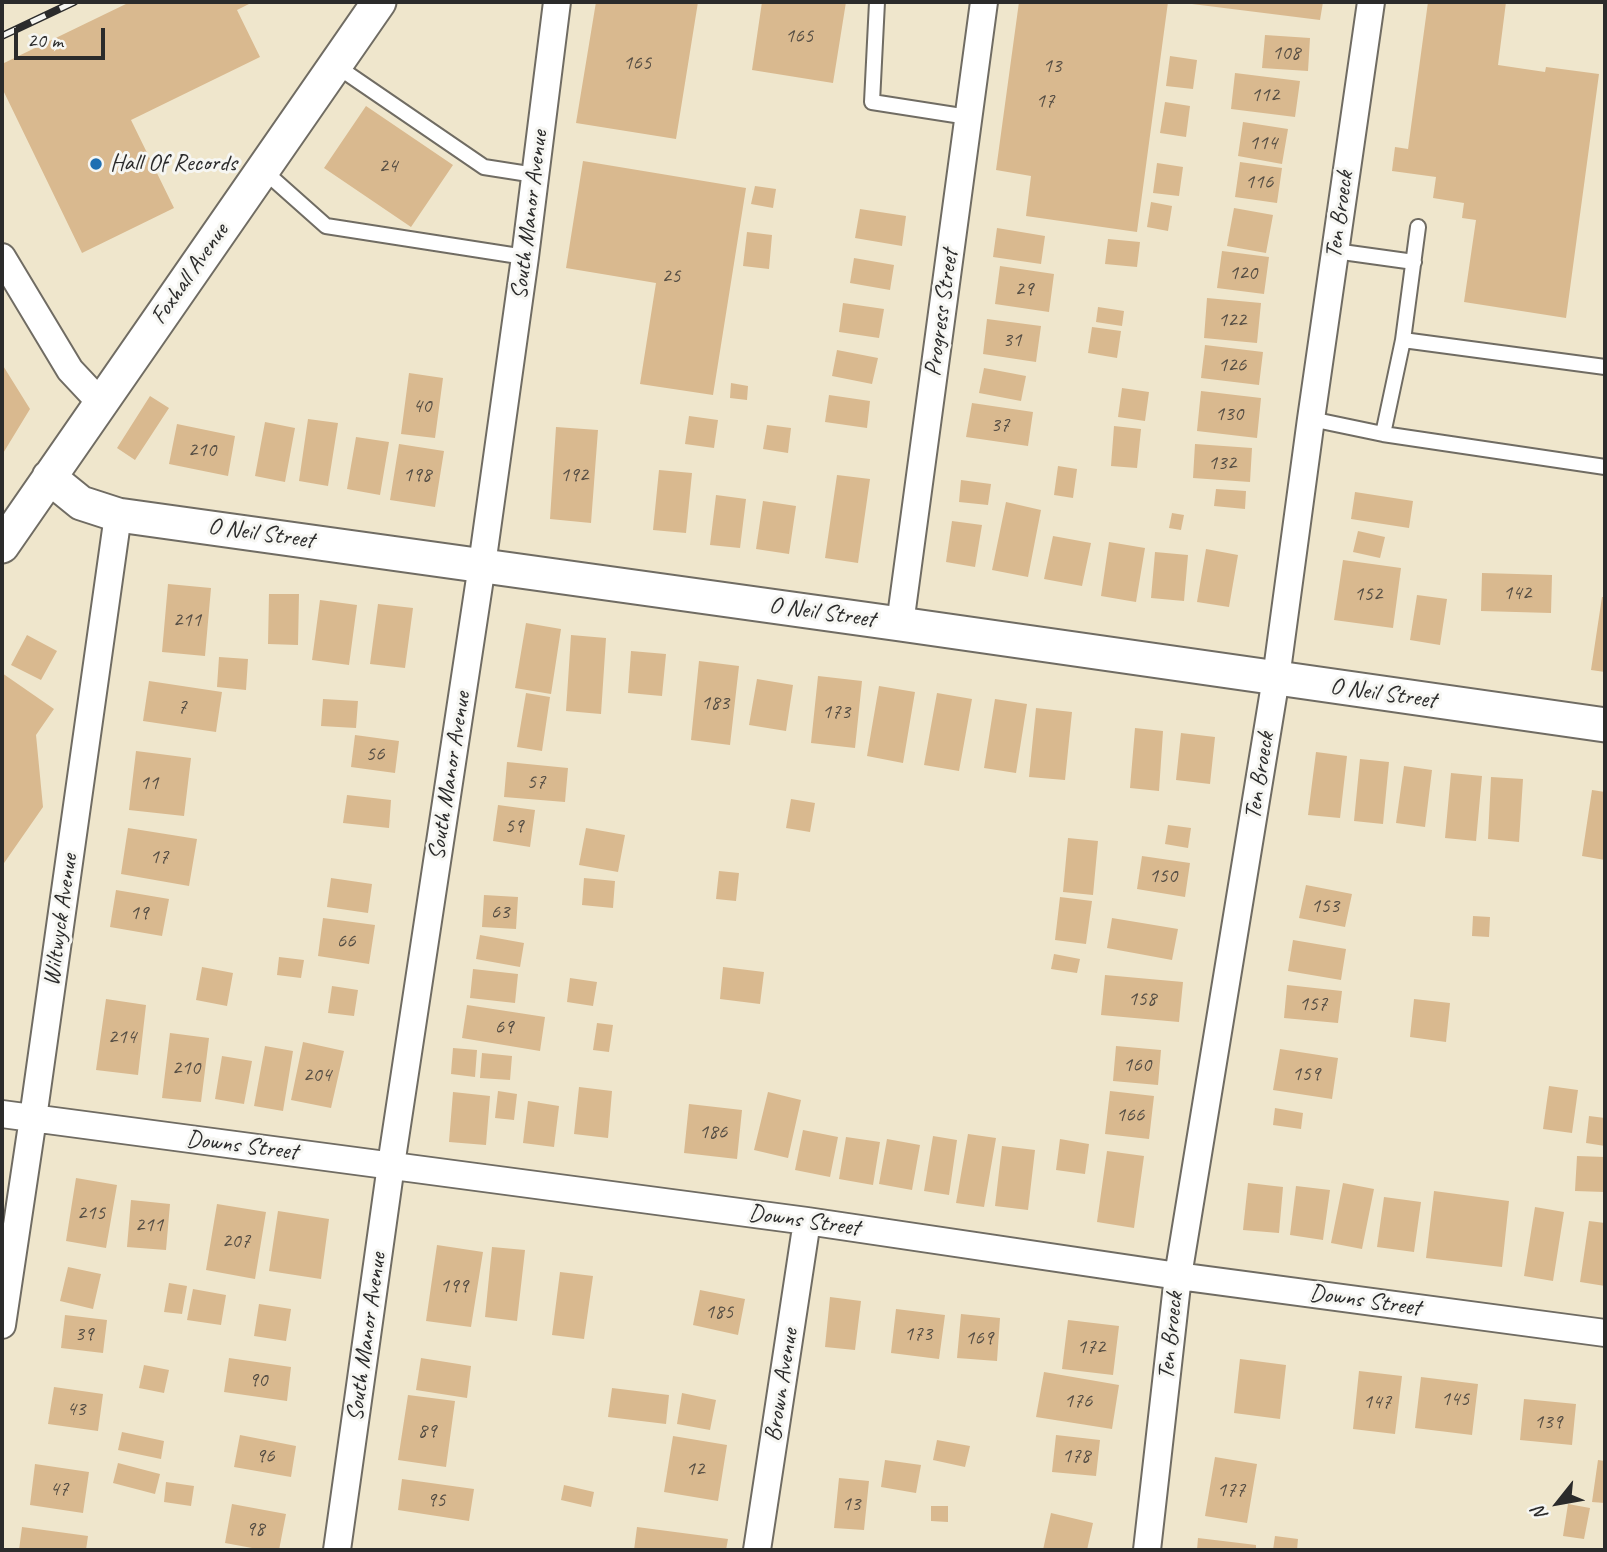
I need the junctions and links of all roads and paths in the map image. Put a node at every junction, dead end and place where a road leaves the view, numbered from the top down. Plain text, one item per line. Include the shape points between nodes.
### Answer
1 (379, 2) edge
2 (557, 2) edge
3 (877, 2) edge
4 (984, 2) edge
5 (1371, 2) edge
6 (335, 65) junction
7 (968, 117) junction
8 (262, 169) junction
9 (535, 175) junction
10 (1418, 227) dead end
11 (1335, 251) junction
12 (2, 257) edge
13 (525, 257) junction
14 (1414, 262) junction
15 (1403, 340) junction
16 (1605, 367) edge
17 (100, 402) junction
18 (1311, 419) junction
19 (1383, 434) junction
20 (1605, 467) edge
21 (49, 477) junction
22 (118, 514) junction
23 (2, 546) edge
24 (482, 565) junction
25 (900, 624) junction
26 (1276, 678) junction
27 (1605, 725) edge
28 (2, 1114) edge
29 (33, 1118) junction
30 (391, 1165) junction
31 (807, 1221) junction
32 (1178, 1276) junction
33 (2, 1325) edge
34 (1605, 1333) edge
35 (337, 1550) edge
36 (757, 1550) edge
37 (1147, 1550) edge

1 - 6 street, Foxhall Avenue
2 - 9 street, South Manor Avenue
3 - 7 lane via 872,102
4 - 7 street, Progress Street
5 - 11 street, Ten Broeck
6 - 8 street, Foxhall Avenue
6 - 9 lane via 484,167
7 - 25 street, Progress Street
8 - 13 lane via 326,226
8 - 17 street, Foxhall Avenue
9 - 13 street, South Manor Avenue
10 - 14 lane
11 - 14 lane
11 - 18 street, Ten Broeck
12 - 17 street via 69,370
13 - 24 street, South Manor Avenue
14 - 15 lane
15 - 16 lane
15 - 19 lane
17 - 21 street, Foxhall Avenue
18 - 19 lane
18 - 26 street, Ten Broeck
19 - 20 lane
21 - 22 street, O Neil Street via 80,503
21 - 23 street, Foxhall Avenue
22 - 24 street, O Neil Street
22 - 29 street, Wiltwyck Avenue
24 - 25 street, O Neil Street
24 - 30 street, South Manor Avenue
25 - 26 street, O Neil Street
26 - 27 street, O Neil Street
26 - 32 street, Ten Broeck
28 - 29 street, Downs Street
29 - 30 street, Downs Street
29 - 33 street, Wiltwyck Avenue
30 - 31 street, Downs Street
30 - 35 street, South Manor Avenue
31 - 32 street, Downs Street
31 - 36 street, Brown Avenue
32 - 34 street, Downs Street
32 - 37 street, Ten Broeck

